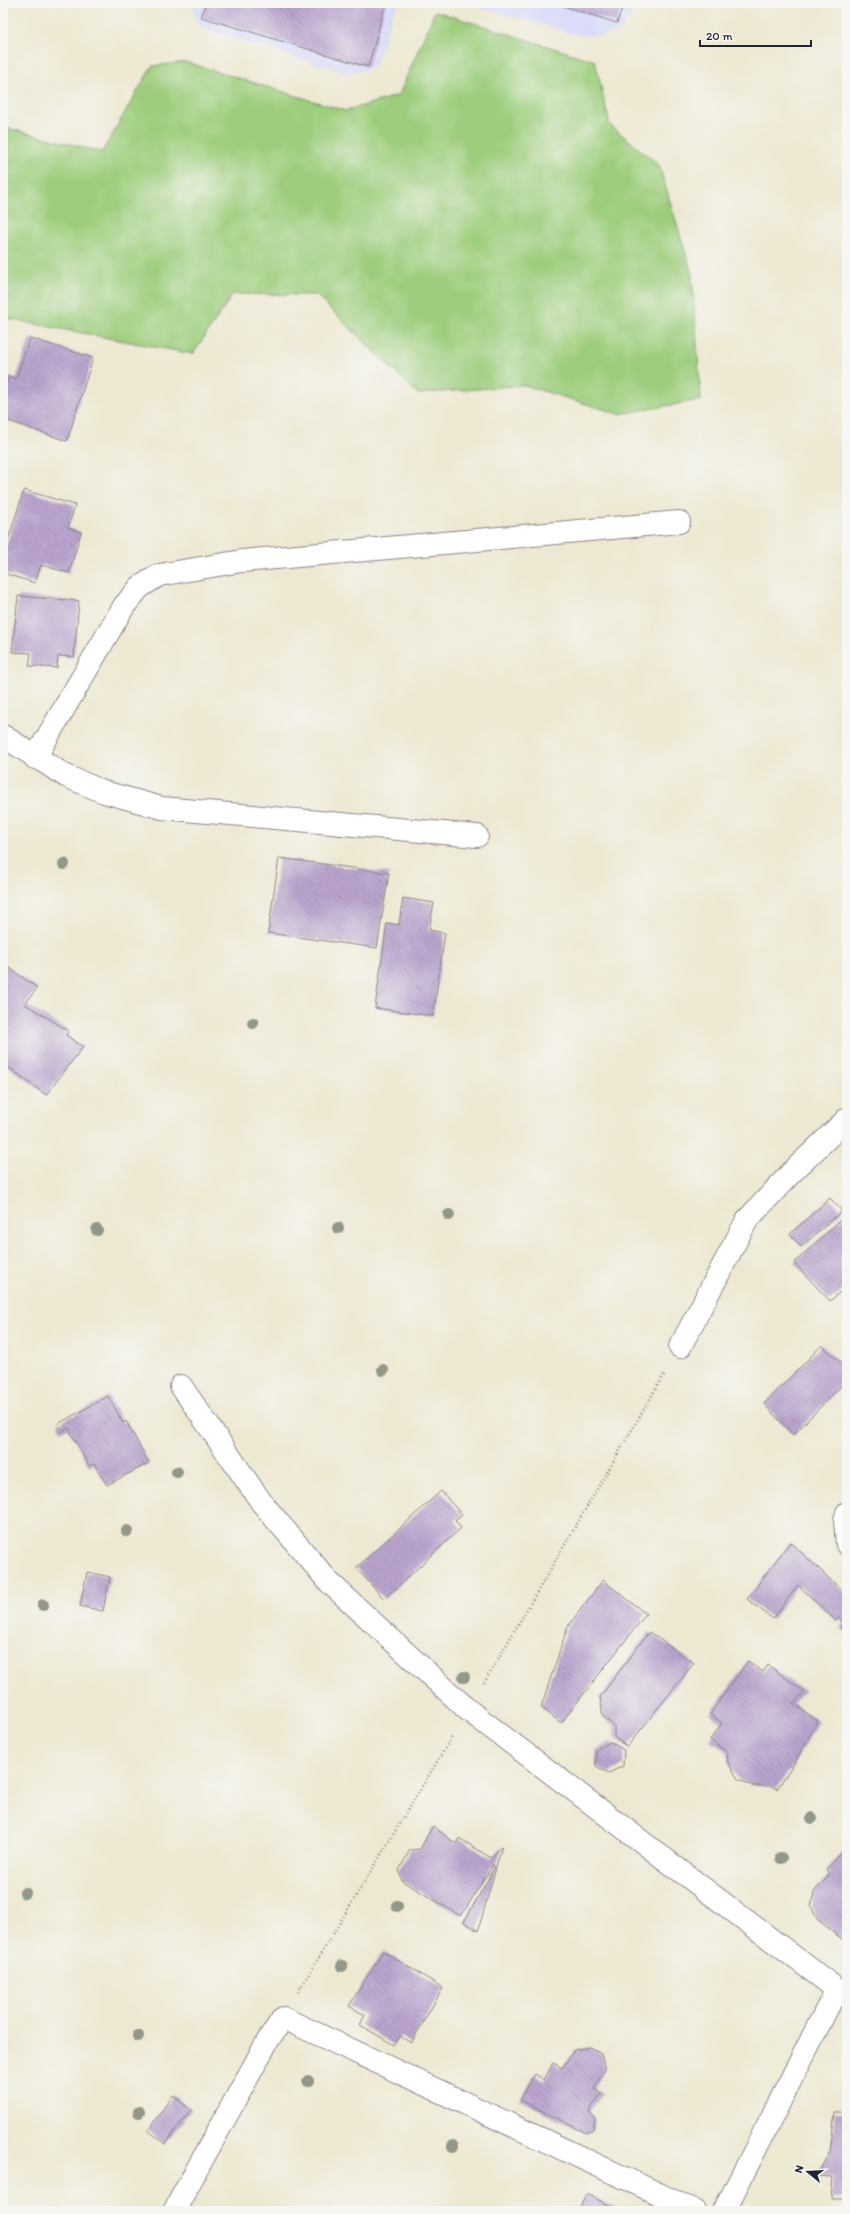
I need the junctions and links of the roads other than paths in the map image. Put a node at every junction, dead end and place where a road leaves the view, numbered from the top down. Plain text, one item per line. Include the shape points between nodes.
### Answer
1 (679, 522) dead end
2 (3, 736) edge
3 (36, 758) junction
4 (477, 836) dead end
5 (847, 1119) edge
6 (680, 1347) road end
7 (181, 1386) dead end
8 (847, 1513) edge
9 (847, 1544) edge
10 (842, 1993) edge
11 (174, 2211) edge
12 (695, 2211) edge
13 (724, 2211) edge

1 - 3 street via 242,560 159,574 140,587 124,606
2 - 3 street
3 - 4 street via 66,776 104,792 162,808
5 - 6 street via 747,1220
7 - 10 street via 262,1503 329,1582 468,1710
8 - 9 street
10 - 13 street
11 - 12 street via 267,2042 283,2018

